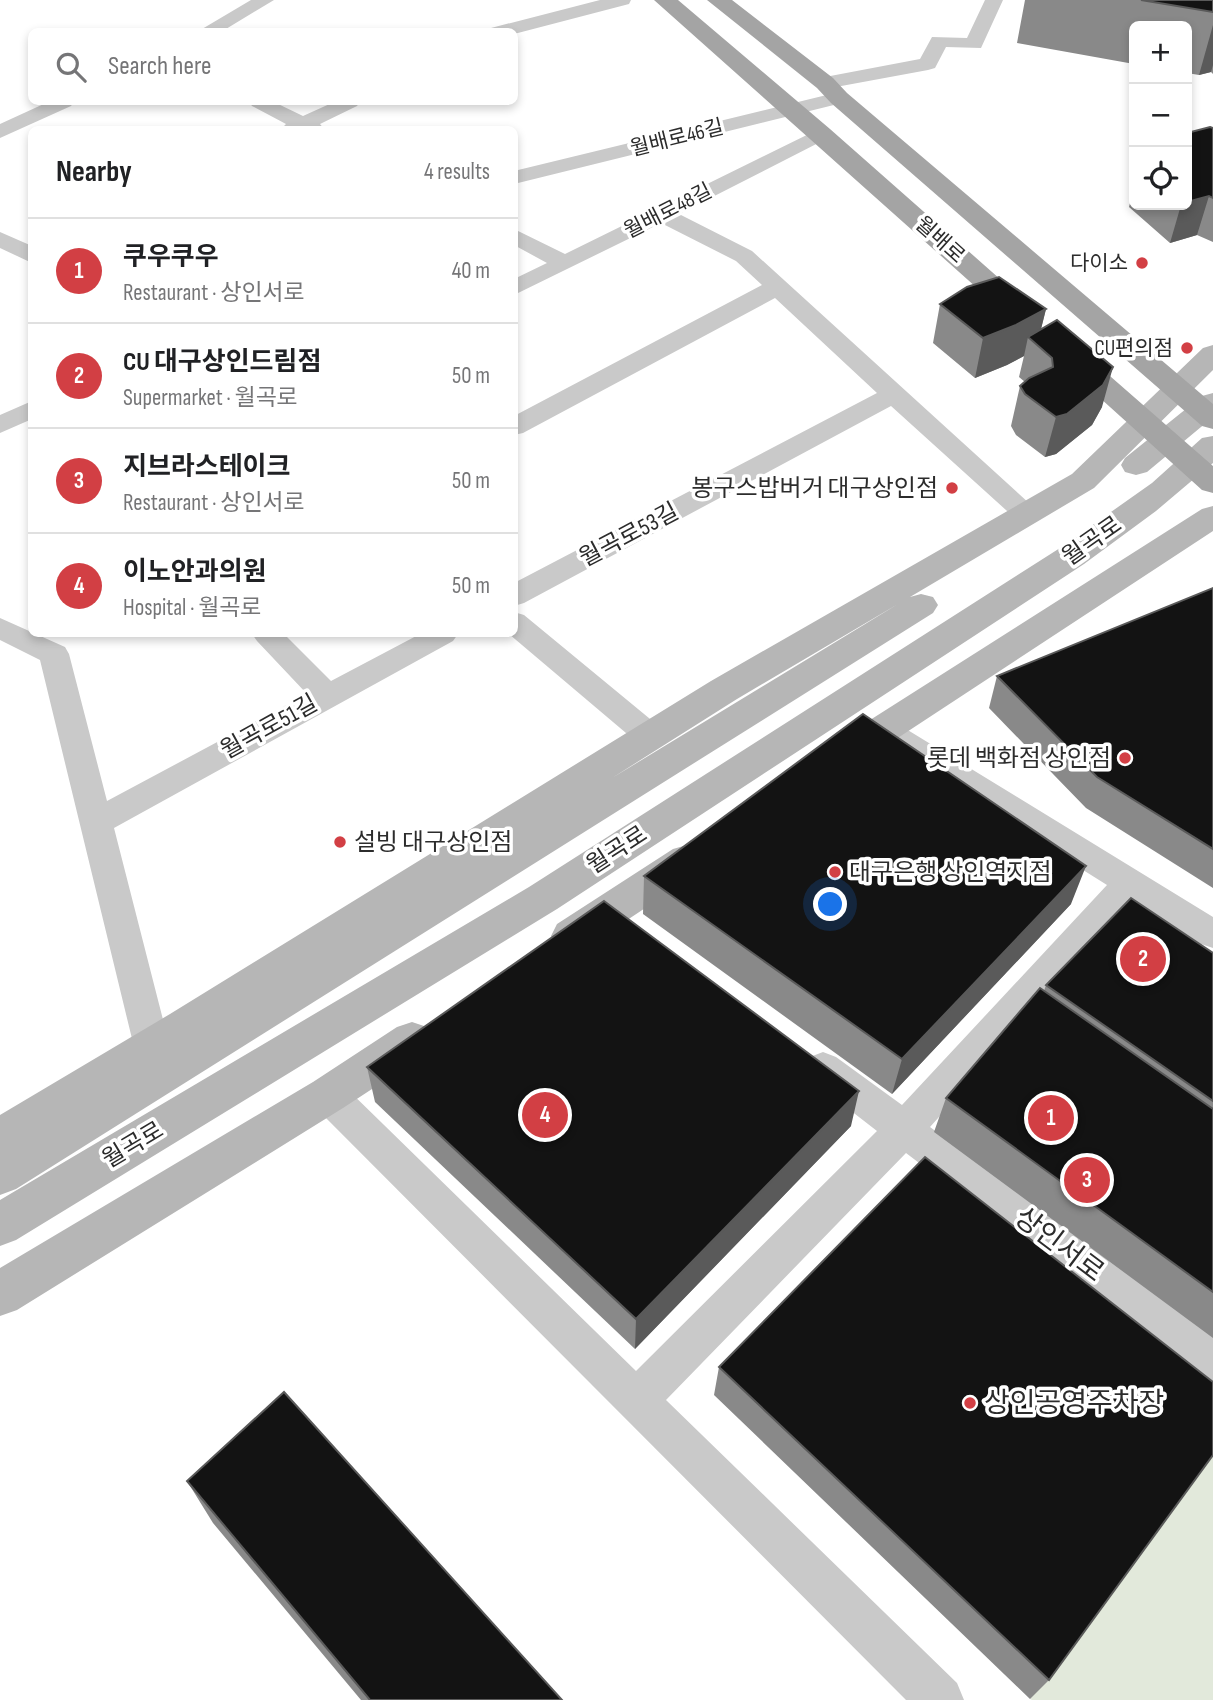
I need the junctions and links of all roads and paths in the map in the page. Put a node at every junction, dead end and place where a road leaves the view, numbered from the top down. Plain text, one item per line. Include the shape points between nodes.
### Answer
1 (265, 0) edge
2 (622, 0) edge
3 (665, 0) edge
4 (718, 0) edge
5 (994, 0) edge
6 (213, 28) edge
7 (514, 28) edge
8 (832, 90) junction
9 (58, 105) edge
10 (264, 105) edge
11 (344, 105) edge
12 (793, 110) junction
13 (301, 126) edge
14 (305, 126) edge
15 (0, 132) edge
16 (821, 134) junction
17 (518, 177) edge
18 (661, 214) junction
19 (518, 238) edge
20 (0, 239) edge
21 (28, 252) edge
22 (28, 252) edge
23 (0, 262) edge
24 (565, 263) junction
25 (518, 286) edge
26 (775, 288) junction
27 (1213, 354) edge
28 (1178, 390) junction
29 (892, 395) junction
30 (1213, 402) edge
31 (28, 411) edge
32 (1213, 420) edge
33 (1144, 423) junction
34 (0, 425) edge
35 (518, 425) edge
36 (1213, 444) edge
37 (1213, 483) edge
38 (1027, 513) junction
39 (1213, 516) edge
40 (518, 594) edge
41 (518, 625) edge
42 (0, 628) edge
43 (270, 637) edge
44 (437, 637) edge
45 (327, 695) junction
46 (882, 729) junction
47 (650, 736) junction
48 (815, 774) edge
49 (96, 822) junction
50 (714, 842) edge
51 (1130, 882) junction
52 (612, 910) junction
53 (645, 934) edge
54 (1213, 934) edge
55 (544, 954) edge
56 (442, 1021) edge
57 (152, 1047) junction
58 (796, 1048) edge
59 (328, 1095) junction
60 (904, 1129) junction
61 (0, 1138) edge
62 (0, 1175) edge
63 (0, 1225) edge
64 (0, 1294) edge
65 (1213, 1361) edge
66 (637, 1400) junction
67 (940, 1700) edge

1 - 6 street
2 - 7 street
3 - 12 main road, 월배로
4 - 8 main road, 월배로
5 - 8 street, 월배로46길 via 974,44 939,41 928,64
8 - 12 street, 월배로46길
8 - 28 main road, 월배로
9 - 15 street
10 - 13 street
11 - 14 street
12 - 16 main road, 월배로
12 - 17 street, 월배로46길
16 - 18 street, 월배로48길
16 - 33 main road, 월배로
18 - 24 street, 월배로48길
18 - 26 street via 744,256
19 - 24 street
20 - 21 street
22 - 23 street
24 - 25 street, 월배로48길
26 - 29 street
26 - 35 street
27 - 28 main road
28 - 32 main road, 월배로
28 - 33 main road
29 - 38 street
29 - 40 street, 월곡로53길
30 - 62 main road, 월곡로 via 1127,472 1043,528
31 - 34 street
33 - 37 main road, 월배로
33 - 38 main road via 1083,481
36 - 63 main road, 월곡로 via 1144,505 1072,556 542,898
38 - 47 main road
39 - 46 main road
41 - 47 street
42 - 49 street via 54,654
43 - 45 street
44 - 45 street, 월곡로51길
45 - 49 street, 월곡로51길
46 - 48 main road
46 - 51 street
47 - 57 main road
49 - 57 street
50 - 52 main road
51 - 54 street
51 - 60 street
52 - 53 street
52 - 55 main road
56 - 59 main road
57 - 61 main road
58 - 60 street, 상인서로
59 - 64 main road
59 - 66 street
60 - 65 street, 상인서로
60 - 66 street
66 - 67 street

